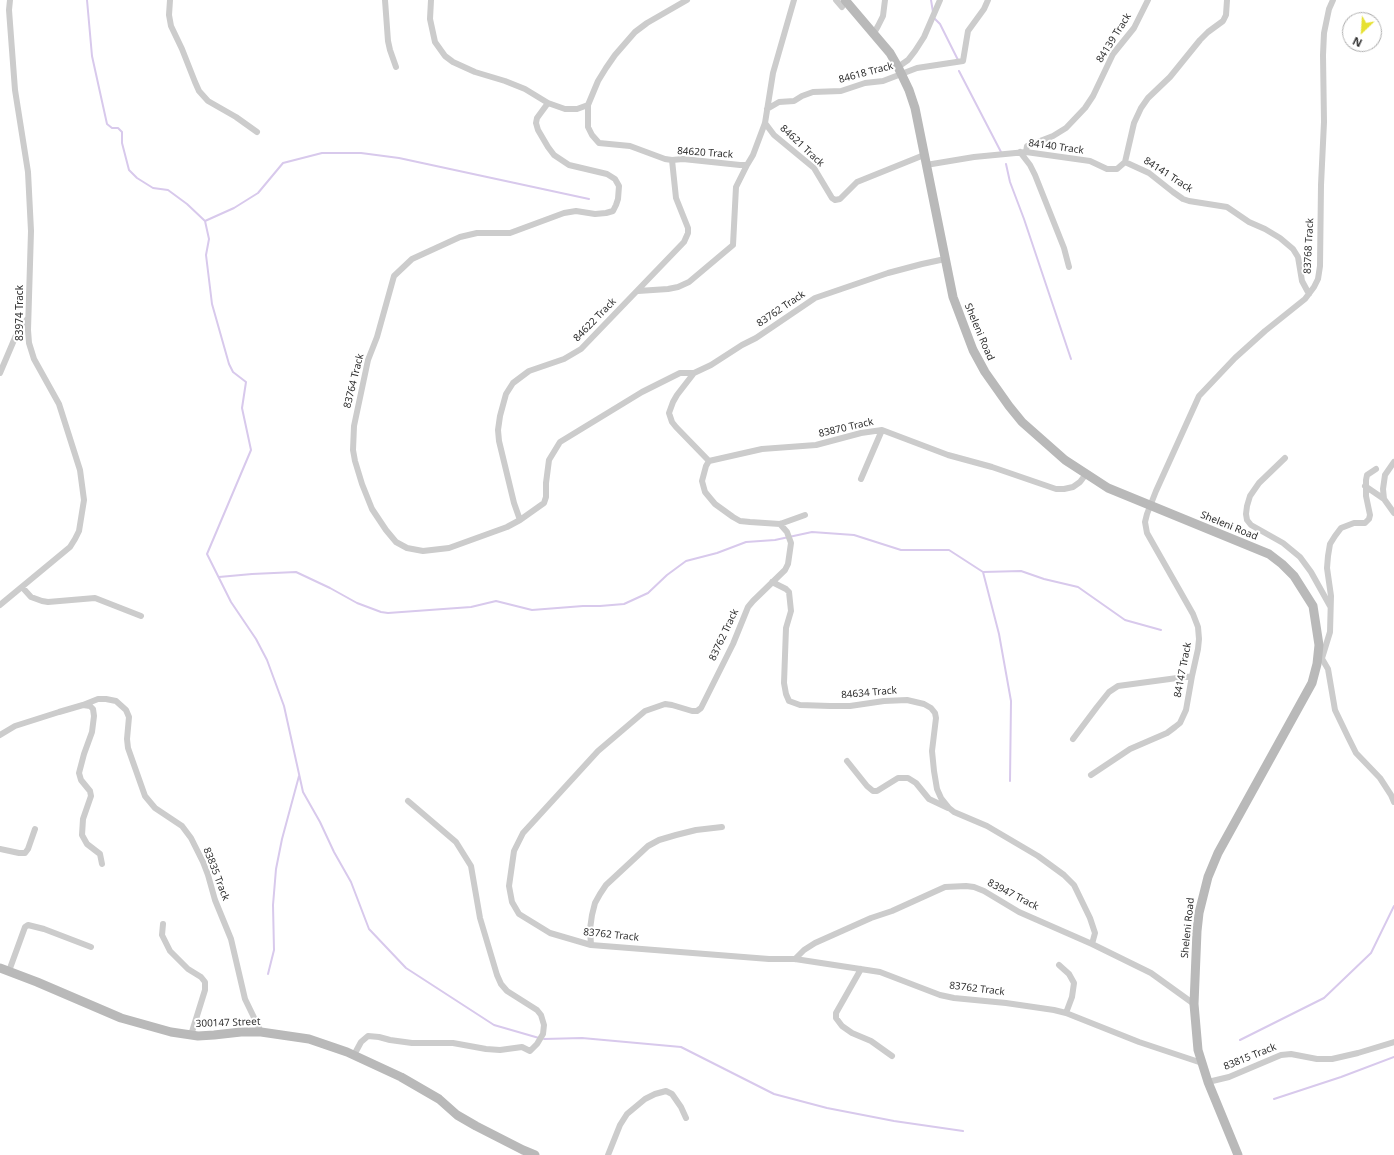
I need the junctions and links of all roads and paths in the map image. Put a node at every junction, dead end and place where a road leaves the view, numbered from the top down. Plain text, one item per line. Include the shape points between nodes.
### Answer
1 (10, 0) edge
2 (170, 0) edge
3 (385, 0) edge
4 (431, 0) edge
5 (687, 0) edge
6 (794, 0) edge
7 (836, 0) edge
8 (885, 0) edge
9 (940, 0) edge
10 (988, 0) edge
11 (1148, 0) edge
12 (1227, 0) edge
13 (1333, 0) edge
14 (844, 4) edge
15 (874, 32) junction
16 (396, 67) dead end
17 (900, 70) junction
18 (548, 103) junction
19 (588, 106) junction
20 (767, 109) junction
21 (765, 123) junction
22 (257, 132) dead end
23 (1024, 150) junction
24 (924, 155) junction
25 (672, 160) junction
26 (1125, 162) junction
27 (746, 165) junction
28 (926, 165) junction
29 (945, 259) junction
30 (1069, 267) dead end
31 (638, 291) junction
32 (1309, 294) junction
33 (28, 318) junction
34 (0, 373) edge
35 (694, 373) junction
36 (882, 430) junction
37 (1285, 458) dead end
38 (709, 461) junction
39 (1394, 462) edge
40 (1376, 470) dead end
41 (1086, 474) junction
42 (861, 479) dead end
43 (1365, 486) junction
44 (1384, 499) junction
45 (1150, 506) junction
46 (1394, 513) edge
47 (805, 515) dead end
48 (520, 520) junction
49 (780, 524) junction
50 (772, 582) junction
51 (22, 586) junction
52 (0, 605) edge
53 (1330, 606) junction
54 (142, 616) dead end
55 (1320, 657) junction
56 (1192, 676) junction
57 (83, 705) junction
58 (0, 735) edge
59 (1072, 739) dead end
60 (847, 761) dead end
61 (1090, 775) dead end
62 (408, 801) dead end
63 (1394, 802) edge
64 (949, 808) junction
65 (722, 827) dead end
66 (34, 829) dead end
67 (0, 849) edge
68 (102, 864) dead end
69 (163, 924) dead end
70 (1092, 944) junction
71 (592, 945) junction
72 (91, 947) dead end
73 (795, 959) junction
74 (1059, 965) dead end
75 (861, 968) junction
76 (4, 970) edge
77 (1194, 1004) junction
78 (1066, 1013) junction
79 (261, 1032) junction
80 (191, 1035) junction
81 (1394, 1042) edge
82 (354, 1055) junction
83 (892, 1056) dead end
84 (1202, 1063) junction
85 (1208, 1082) junction
86 (686, 1118) dead end
87 (535, 1155) edge
88 (608, 1155) edge
89 (1238, 1155) edge

1 - 33 street, 83974 Track via 15,90 28,172 31,231
2 - 22 street via 171,26 199,91 208,101
3 - 16 street via 388,41
4 - 18 street via 432,30 435,42 444,56 463,67 525,89
5 - 19 street via 635,32 606,68
6 - 20 street, 84620 Track via 773,73
7 - 14 street
8 - 15 street via 883,16
9 - 17 street via 924,37
10 - 17 street, 84618 Track via 968,31 963,61
11 - 23 street, 84139 Track via 1134,28 1113,54 1093,96 1076,119 1058,133
12 - 26 street via 1223,21 1200,40 1141,108 1134,124
13 - 32 street, 83768 Track via 1324,33 1320,266 1318,279
14 - 15 street, Sheleni Road
15 - 17 street, Sheleni Road
17 - 20 street, 84618 Track via 883,80 841,91 807,94 794,101 779,102
17 - 24 street, Sheleni Road via 915,108
18 - 19 street via 572,110
18 - 48 street, 83764 Track via 536,120 538,130 548,147 554,155 569,165 606,174 615,179 619,186 616,205 606,214 576,211 564,213 510,233 468,234 412,259 401,268 392,281 383,319 368,360 356,413 353,440 355,461 372,509 391,537 402,546 423,551 449,548
19 - 25 street, 84620 Track via 588,127 599,143 630,146
20 - 21 street, 84620 Track
21 - 24 street, 84621 Track via 774,135 814,168 835,200 857,182
21 - 27 street, 84620 Track via 753,155
23 - 26 street, 84140 Track via 1090,161 1112,170 1118,170
23 - 28 street, 84140 Track
23 - 30 street via 1064,248
24 - 28 street, Sheleni Road
25 - 27 street, 84620 Track
25 - 31 street, 84622 Track via 676,198 688,233 684,242
26 - 32 street, 84141 Track via 1149,172 1183,199 1227,206 1249,222 1280,238 1295,252 1299,260 1302,281
27 - 31 street via 736,187 733,245 689,282 668,289
28 - 29 street, Sheleni Road
29 - 35 street, 83762 Track via 888,273 815,298 711,366
29 - 41 street, Sheleni Road via 953,297 984,372 1022,422 1065,460
31 - 48 street, 84622 Track via 581,349 564,359 528,371 513,383 506,394 500,416 499,441
32 - 45 street, 83768 Track via 1235,358 1199,396
33 - 34 street via 17,333
33 - 51 street, 83974 Track via 31,352 59,404 80,470 84,500 81,521 70,547
35 - 38 street, 83762 Track via 677,395 670,413 676,427
35 - 48 street, 83764 Track via 680,373 642,392 560,442 549,460 544,503
36 - 38 street, 83870 Track via 816,445 762,449
36 - 41 street, 83870 Track via 948,455 992,466 1056,489 1073,487
36 - 42 street
37 - 53 street via 1259,483 1250,496 1247,520 1300,557
38 - 49 street via 703,475 703,486 704,492 715,504 740,520
39 - 44 street via 1385,475
40 - 43 street via 1367,475
41 - 45 street, Sheleni Road via 1108,488
43 - 44 street
43 - 53 street via 1370,517 1368,521 1341,528 1330,544
44 - 46 street
45 - 55 street, Sheleni Road via 1252,546 1282,564 1294,576 1313,606
45 - 56 street, 84147 Track via 1145,522 1147,533 1198,627 1198,649
47 - 49 street
49 - 50 street, 83762 Track via 790,537 790,552 788,564
50 - 64 street, 84634 Track via 789,592 791,611 786,628 784,683 789,701 800,705 850,706 907,700 931,708 936,718 932,751 936,784 941,798
50 - 71 street, 83762 Track via 748,607 733,644 701,708 692,711 665,704 645,711 598,750 524,833 514,850 509,886 514,908 524,918 550,933
51 - 52 street, 83974 Track
51 - 54 street via 30,597 42,602 95,598
53 - 55 street via 1330,632
55 - 63 street via 1328,669 1335,710 1356,753 1380,778
55 - 77 street, Sheleni Road via 1312,683 1218,853 1208,877 1202,895 1197,931
56 - 59 street via 1128,684 1114,689
56 - 61 street, 84147 Track via 1186,710 1180,723 1130,749
57 - 58 street, 83835 Track via 15,726
57 - 68 street via 90,706 94,716 80,772 81,780 91,796 83,819 82,835 87,844 100,854
57 - 79 street, 83835 Track via 98,699 113,700 119,702 128,713 126,739 145,796 155,808 182,826 203,862 231,939 245,999
60 - 64 street via 873,791 898,778 908,778 916,783 928,799
62 - 82 street via 456,842 471,866 480,918 497,975 507,992 541,1015 543,1034 538,1044 530,1051 522,1047 486,1049 453,1043 412,1043 368,1036 361,1042
64 - 70 street, 84634 Track via 987,826 1038,856 1064,875 1074,885 1090,918 1095,933
65 - 71 street via 676,835 648,846 606,885 600,894 592,915
66 - 67 street via 25,852
69 - 80 street via 162,935 170,950 205,982 205,990
70 - 73 street, 83947 Track via 1019,912 974,887 957,886 945,887 815,943
70 - 77 street, 83947 Track via 1151,973
71 - 73 street, 83762 Track via 769,960
72 - 76 street via 28,925
73 - 75 street, 83762 Track
74 - 78 street via 1074,983
75 - 78 street, 83762 Track via 880,972 940,995
75 - 83 street via 836,1013 836,1018 842,1026 871,1041
76 - 80 street, 300147 Street via 121,1018
77 - 84 street, Sheleni Road via 1198,1050
78 - 84 street, 83762 Track via 1138,1042
79 - 80 street, 300147 Street
79 - 82 street, 300147 Street via 309,1040
81 - 85 street, 83815 Track via 1332,1059 1281,1055 1244,1072
82 - 87 street, 300147 Street via 403,1078 439,1100 457,1115
84 - 85 street, Sheleni Road
85 - 89 street, Sheleni Road
86 - 88 street via 672,1094 666,1091 645,1099 627,1114

